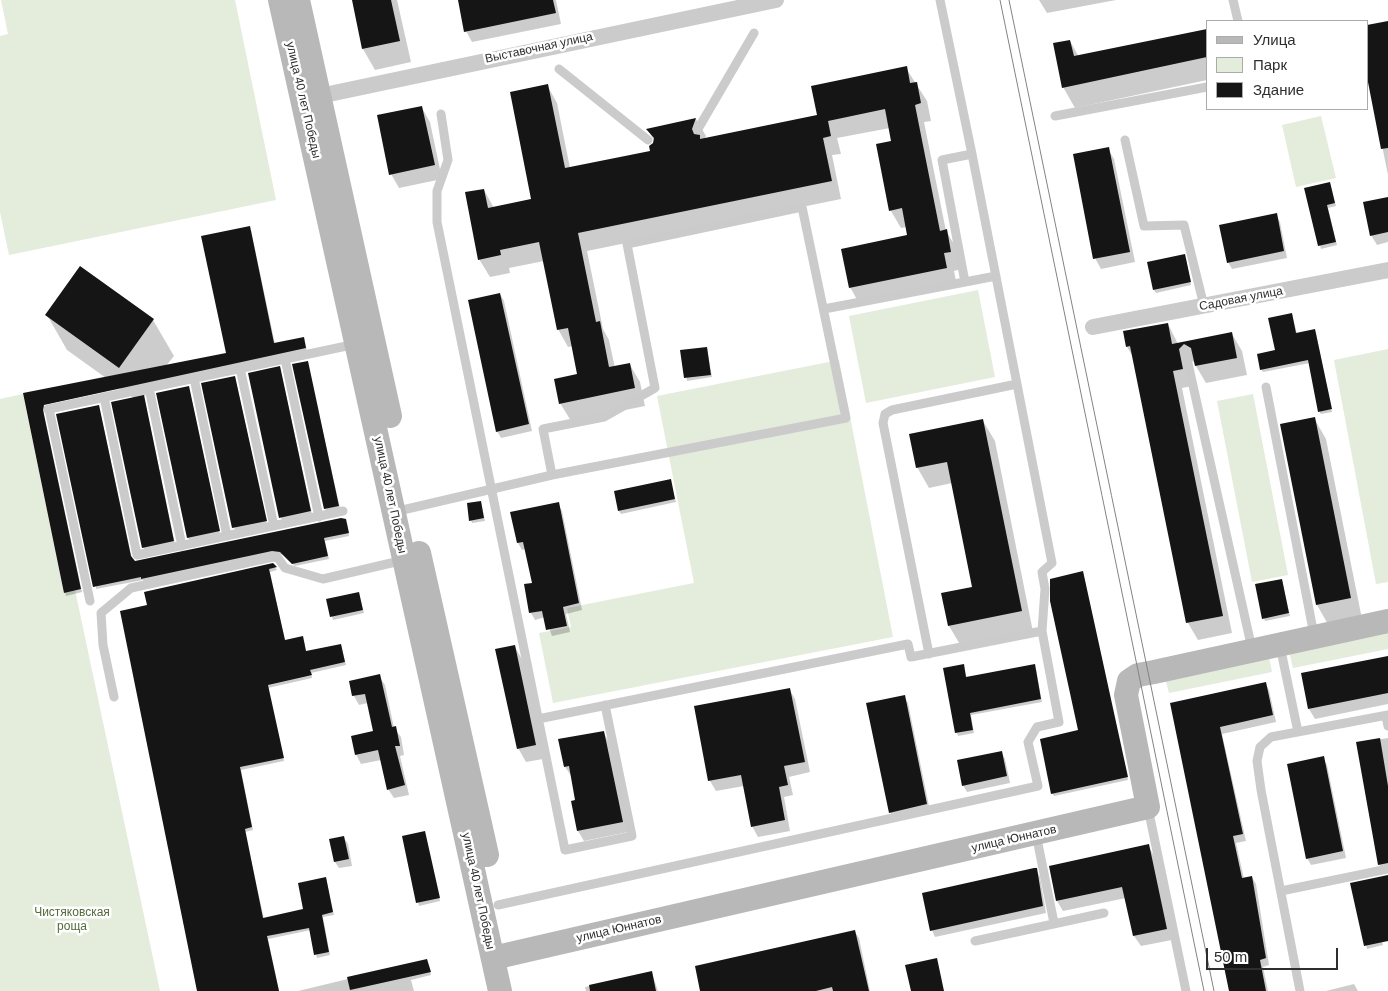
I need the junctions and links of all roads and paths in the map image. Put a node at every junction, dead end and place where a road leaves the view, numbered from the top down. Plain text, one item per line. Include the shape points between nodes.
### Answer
1 (280, 0) edge
2 (298, 0) edge
3 (776, 0) edge
4 (940, 0) edge
5 (1233, 0) edge
6 (723, 5) edge
7 (1238, 20) edge
8 (754, 33) dead end
9 (559, 69) dead end
10 (1206, 87) edge
11 (311, 97) junction
12 (441, 114) dead end
13 (1055, 116) dead end
14 (698, 129) dead end
15 (648, 140) dead end
16 (1125, 140) dead end
17 (972, 154) junction
18 (1388, 270) edge
19 (996, 276) junction
20 (965, 282) junction
21 (1204, 306) junction
22 (824, 309) junction
23 (1093, 327) dead end
24 (358, 343) junction
25 (1185, 350) dead end
26 (285, 359) junction
27 (240, 368) junction
28 (194, 378) junction
29 (1017, 384) junction
30 (1266, 387) dead end
31 (149, 388) junction
32 (104, 397) junction
33 (552, 476) junction
34 (492, 489) junction
35 (402, 510) junction
36 (343, 511) dead end
37 (319, 517) junction
38 (274, 526) junction
39 (227, 536) junction
40 (182, 546) junction
41 (404, 560) junction
42 (90, 601) dead end
43 (1388, 621) edge
44 (1042, 631) junction
45 (1314, 636) junction
46 (1279, 644) junction
47 (1252, 649) junction
48 (929, 654) junction
49 (114, 697) dead end
50 (605, 706) junction
51 (1387, 715) edge
52 (538, 719) junction
53 (1388, 726) edge
54 (1298, 732) junction
55 (1148, 807) junction
56 (1036, 834) junction
57 (1388, 870) edge
58 (1281, 891) junction
59 (498, 906) junction
60 (1104, 913) dead end
61 (1054, 923) junction
62 (975, 941) dead end
63 (501, 956) junction
64 (500, 991) edge
65 (517, 991) edge
66 (1186, 991) edge
67 (1300, 991) edge

1 - 11 main road, улица 40 лет Победы
2 - 11 main road, улица 40 лет Победы
3 - 6 street, Выставочная улица
4 - 17 lane
5 - 7 lane
6 - 11 street, Выставочная улица
8 - 14 lane
9 - 15 lane
10 - 13 lane
11 - 24 main road, улица 40 лет Победы
11 - 35 main road, улица 40 лет Победы
12 - 34 lane via 448,160 437,192 438,222
16 - 21 lane via 1144,226 1184,225
17 - 19 lane
17 - 20 lane via 942,160
18 - 21 street, Садовая улица
19 - 20 lane
19 - 29 lane
20 - 22 lane
21 - 23 street, Садовая улица
22 - 33 lane via 846,418
22 - 33 lane via 802,207 628,244 655,388 604,417 544,429
24 - 26 lane
24 - 35 main road, улица 40 лет Победы
25 - 47 lane
26 - 27 lane
26 - 37 lane
27 - 28 lane
27 - 38 lane
28 - 31 lane
28 - 39 lane
29 - 44 lane via 1052,563 1042,572 1045,589
29 - 48 lane via 885,414 883,423
30 - 45 lane
31 - 32 lane
31 - 40 lane
32 - 40 lane via 137,555
32 - 42 lane via 49,409
33 - 34 lane
34 - 35 lane
34 - 52 lane
35 - 41 main road, улица 40 лет Победы
35 - 59 main road, улица 40 лет Победы
36 - 37 lane
37 - 38 lane
38 - 39 lane
39 - 40 lane
41 - 49 lane via 323,579 286,568 274,557 131,588 101,613 103,646
41 - 63 main road, улица 40 лет Победы
43 - 45 main road
44 - 48 lane
44 - 59 lane via 1059,722 1037,727 1028,742 1038,786
45 - 46 main road
46 - 47 main road
46 - 54 lane
47 - 55 main road via 1138,675 1129,681 1126,695
48 - 50 lane via 911,657 908,644
50 - 52 lane
50 - 52 lane via 632,836 565,850
51 - 53 lane
51 - 54 lane
54 - 58 lane via 1271,737 1260,747 1257,760
55 - 56 main road, улица Юннатов
55 - 66 lane
56 - 61 lane
56 - 63 main road, улица Юннатов
57 - 58 lane
58 - 67 lane
59 - 63 main road, улица 40 лет Победы
60 - 61 lane
61 - 62 lane
63 - 64 main road, улица 40 лет Победы
63 - 65 main road, улица 40 лет Победы

